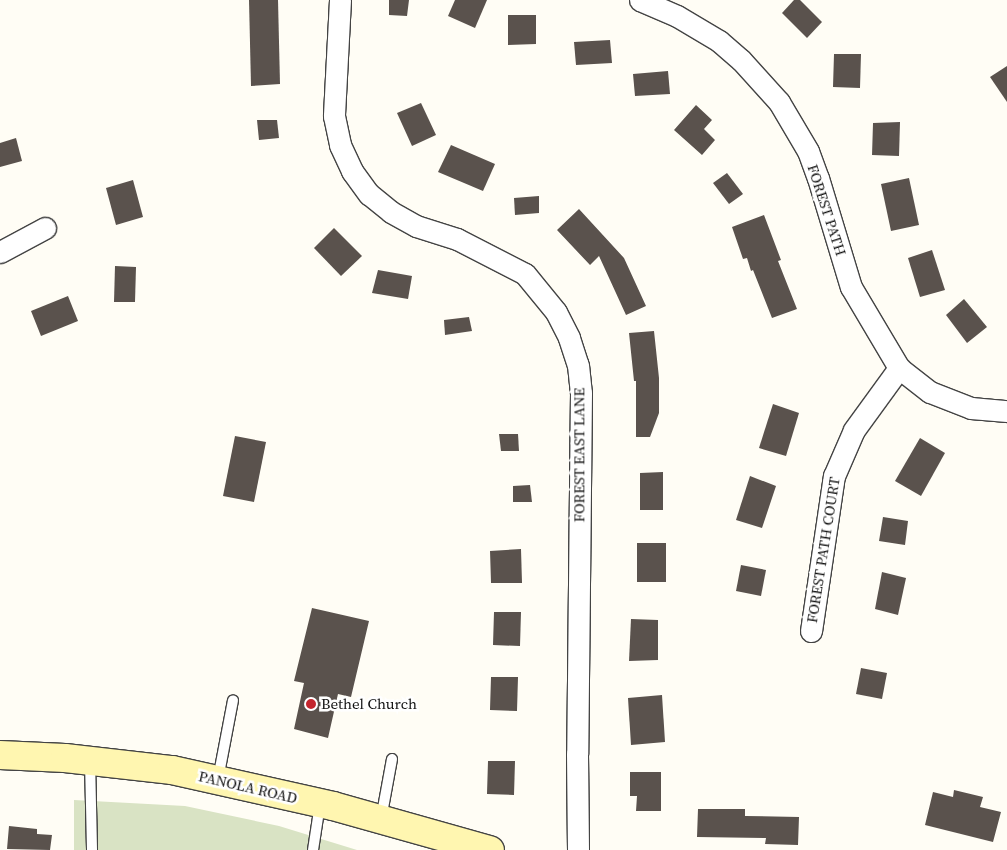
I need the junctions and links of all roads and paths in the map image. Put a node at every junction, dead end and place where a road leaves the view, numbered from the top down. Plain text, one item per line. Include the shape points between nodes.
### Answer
1 (340, 0) edge
2 (640, 0) edge
3 (45, 228) dead end
4 (0, 252) edge
5 (899, 368) junction
6 (1007, 410) edge
7 (811, 631) dead end
8 (233, 700) dead end
9 (0, 755) edge
10 (392, 759) dead end
11 (90, 760) junction
12 (218, 780) junction
13 (320, 803) junction
14 (381, 820) junction
15 (92, 850) edge
16 (313, 850) edge
17 (490, 850) edge
18 (578, 850) edge

1 - 18 street, FOREST EAST LANE via 334,116 340,145 352,171 369,194 391,212 416,226 457,239 525,274 556,312 578,365 581,393
2 - 5 street, FOREST PATH via 677,16 719,41 748,66 779,102 808,151 851,287
3 - 4 street
5 - 6 street, FOREST PATH via 930,392 971,408
5 - 7 street, FOREST PATH COURT via 854,430 834,476
8 - 12 lane
9 - 11 main road, PANOLA ROAD
10 - 14 lane
11 - 12 main road, PANOLA ROAD via 172,770
11 - 15 lane
12 - 13 main road, PANOLA ROAD
13 - 14 main road, PANOLA ROAD
13 - 16 lane
14 - 17 main road, PANOLA ROAD

